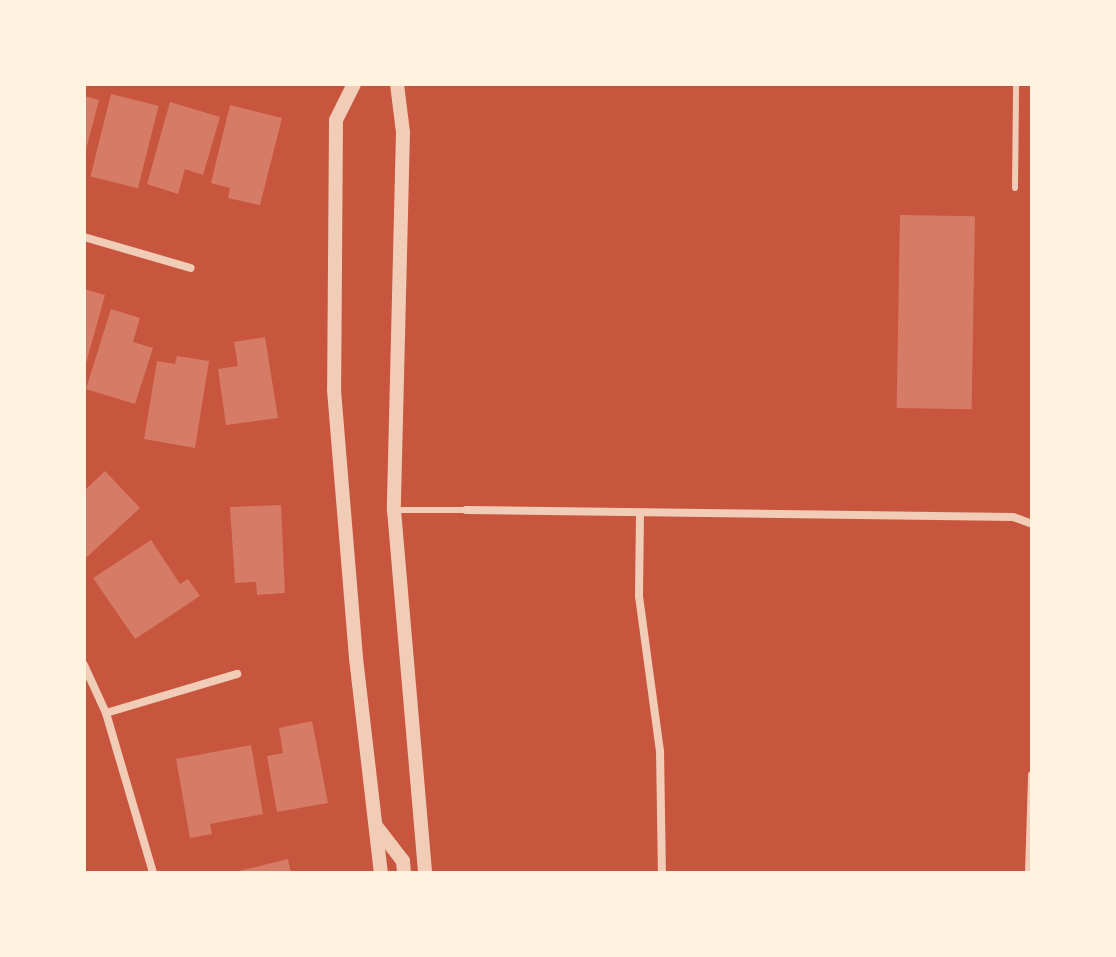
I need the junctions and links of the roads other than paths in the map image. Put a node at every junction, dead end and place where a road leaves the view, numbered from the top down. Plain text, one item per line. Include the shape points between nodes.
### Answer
1 (354, 84) edge
2 (397, 84) edge
3 (1016, 84) edge
4 (1015, 188) dead end
5 (84, 237) edge
6 (191, 268) dead end
7 (394, 510) junction
8 (466, 510) joint
9 (640, 513) junction
10 (1032, 524) edge
11 (84, 665) edge
12 (237, 674) dead end
13 (106, 713) junction
14 (1032, 775) edge
15 (373, 823) junction
16 (153, 873) edge
17 (381, 873) edge
18 (404, 873) edge
19 (425, 873) edge
20 (662, 873) edge
21 (1029, 873) edge

1 - 15 street via 336,120 334,390
2 - 7 street via 403,132
3 - 4 lane
5 - 6 street
7 - 8 lane
7 - 19 street
8 - 9 street
9 - 10 street via 1013,517
9 - 20 street via 639,596 660,751
11 - 13 street
12 - 13 street
13 - 16 street
14 - 21 street
15 - 17 street
15 - 18 street via 403,861

